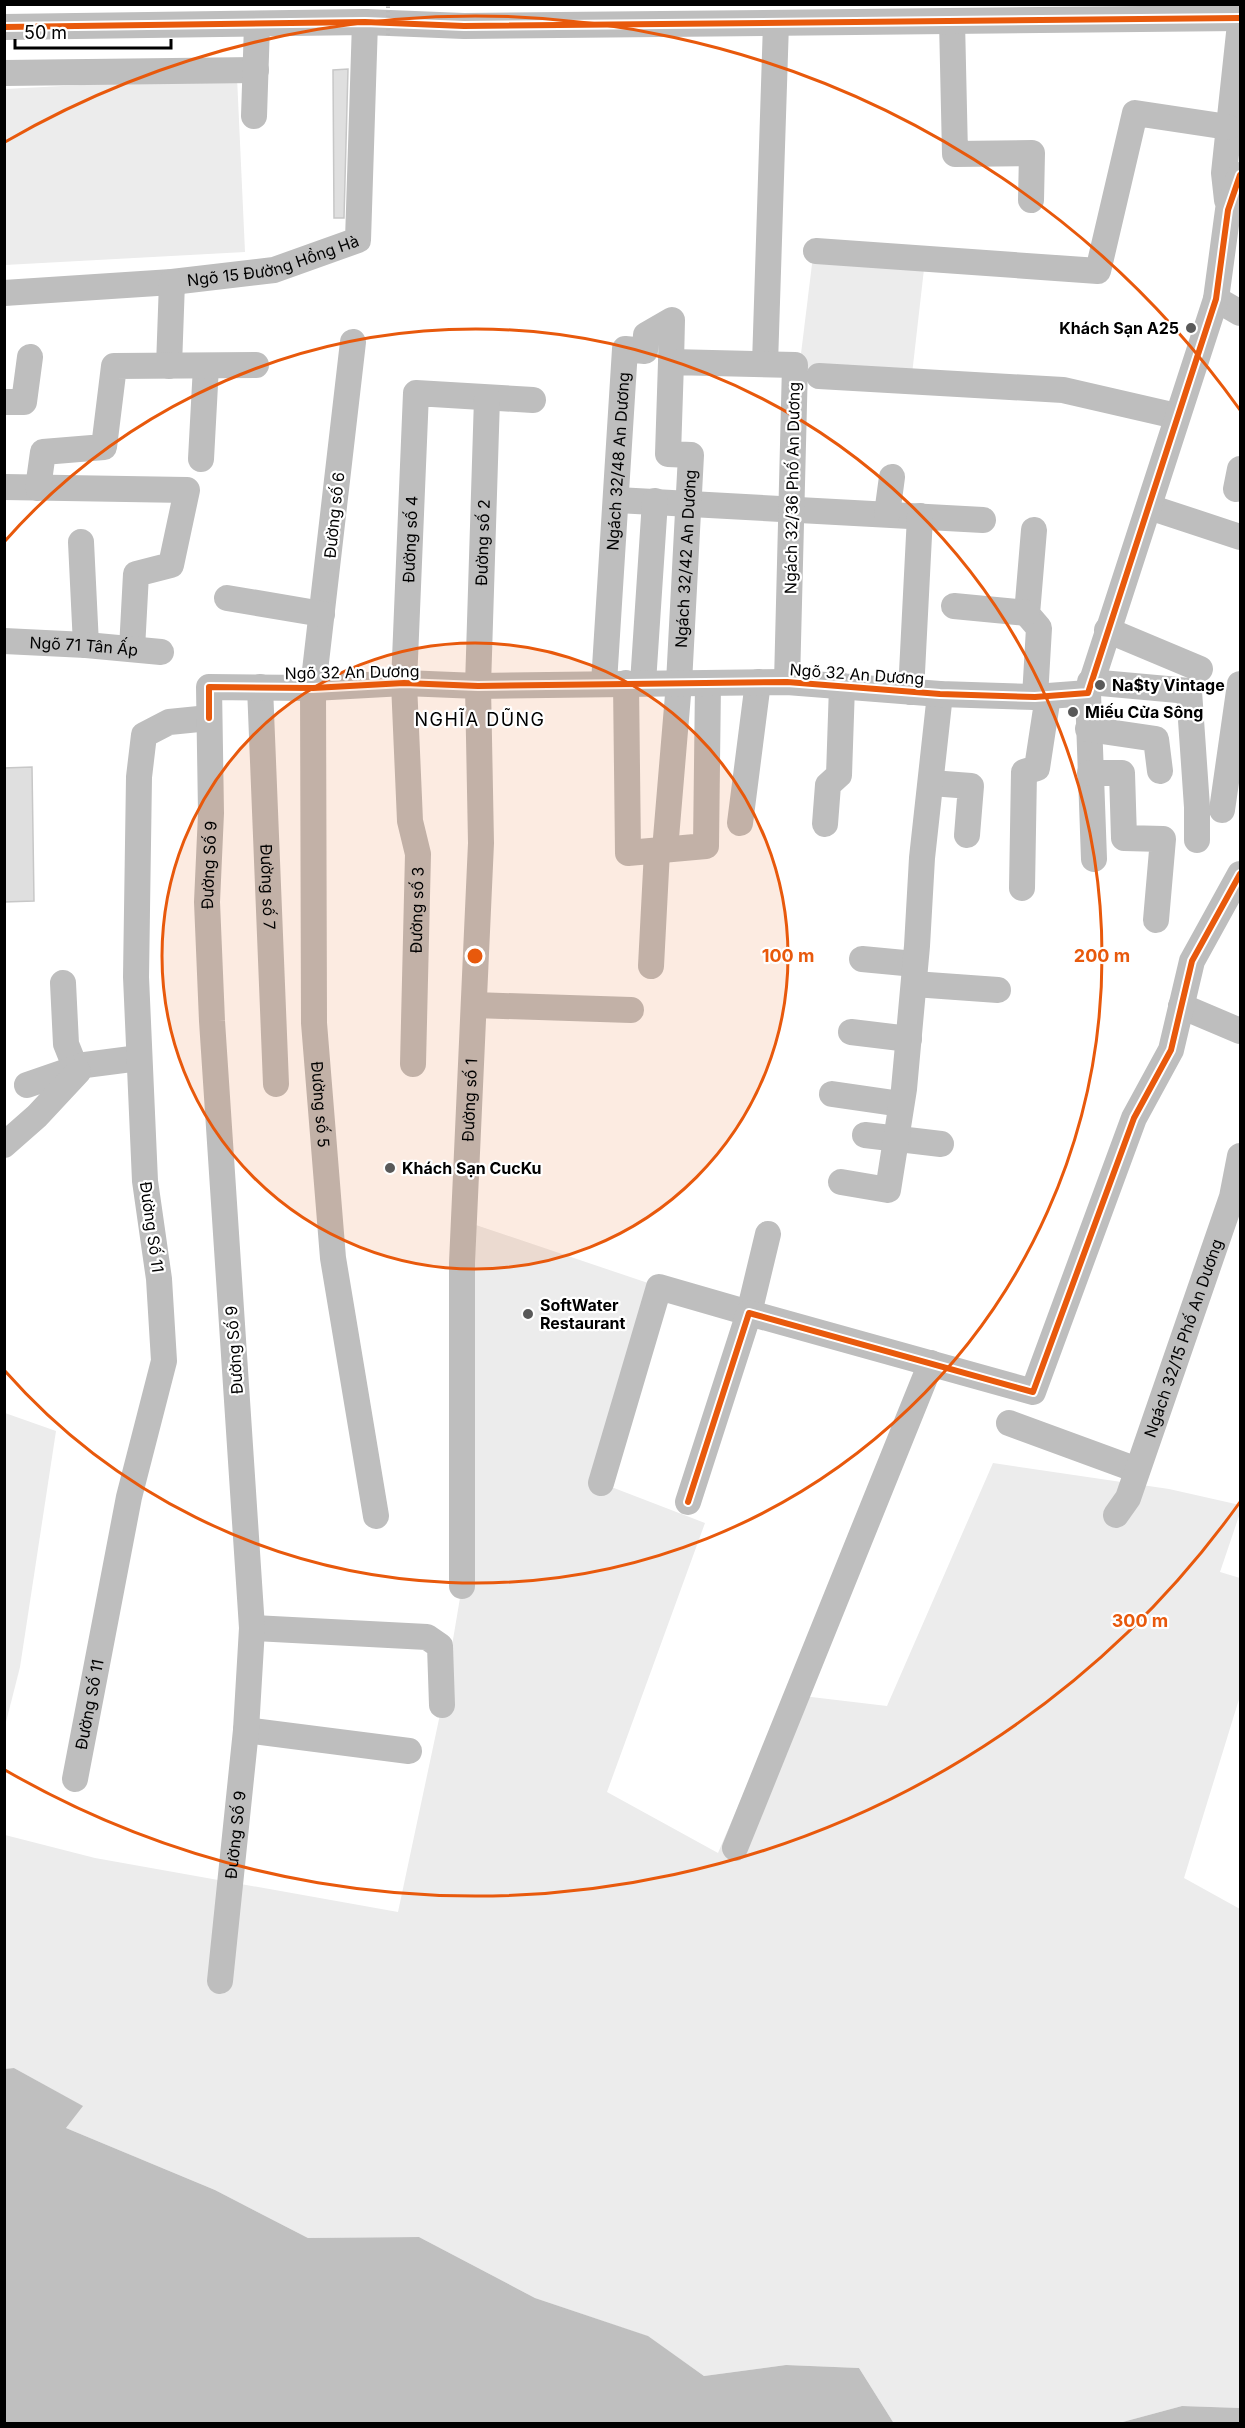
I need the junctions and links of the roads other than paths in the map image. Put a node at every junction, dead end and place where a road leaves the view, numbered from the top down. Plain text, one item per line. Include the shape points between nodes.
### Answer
1 (1240, 18) edge
2 (952, 21) junction
3 (365, 22) junction
4 (776, 23) junction
5 (1240, 24) edge
6 (257, 25) junction
7 (4, 27) edge
8 (256, 70) junction
9 (4, 72) edge
10 (255, 116) dead end
11 (1228, 127) junction
12 (1240, 175) edge
13 (1031, 200) dead end
14 (1228, 210) junction
15 (816, 251) dead end
16 (172, 282) junction
17 (4, 293) edge
18 (1216, 299) junction
19 (1240, 313) edge
20 (353, 342) dead end
21 (30, 357) dead end
22 (671, 362) junction
23 (765, 364) junction
24 (256, 365) dead end
25 (169, 366) junction
26 (206, 366) junction
27 (819, 376) dead end
28 (487, 398) junction
29 (533, 400) dead end
30 (4, 402) edge
31 (1176, 416) junction
32 (201, 459) dead end
33 (892, 477) dead end
34 (4, 488) edge
35 (38, 488) junction
36 (616, 500) junction
37 (655, 501) junction
38 (688, 503) junction
39 (1149, 507) junction
40 (791, 508) junction
41 (887, 514) junction
42 (920, 516) junction
43 (983, 520) dead end
44 (1034, 530) dead end
45 (1240, 537) edge
46 (81, 542) dead end
47 (227, 598) dead end
48 (954, 606) dead end
49 (1028, 613) junction
50 (322, 614) junction
51 (1107, 630) junction
52 (4, 641) edge
53 (86, 645) junction
54 (132, 649) junction
55 (161, 652) dead end
56 (1200, 669) dead end
57 (758, 682) junction
58 (787, 682) junction
59 (404, 683) junction
60 (624, 683) junction
61 (679, 683) junction
62 (708, 683) junction
63 (1240, 684) edge
64 (478, 686) junction
65 (842, 686) junction
66 (209, 687) joint
67 (260, 687) junction
68 (313, 688) junction
69 (1089, 688) junction
70 (911, 692) junction
71 (940, 694) junction
72 (1041, 696) junction
73 (209, 718) junction
74 (1088, 729) junction
75 (1160, 771) dead end
76 (1090, 773) junction
77 (931, 783) junction
78 (1220, 810) edge
79 (740, 823) dead end
80 (825, 824) dead end
81 (967, 835) dead end
82 (1197, 840) dead end
83 (661, 851) junction
84 (1094, 859) dead end
85 (1240, 874) edge
86 (1022, 888) dead end
87 (1156, 920) dead end
88 (862, 959) dead end
89 (651, 966) dead end
90 (915, 974) junction
91 (63, 983) dead end
92 (998, 990) dead end
93 (474, 1005) junction
94 (1181, 1006) junction
95 (631, 1010) dead end
96 (1240, 1031) edge
97 (851, 1032) dead end
98 (909, 1039) junction
99 (139, 1058) junction
100 (412, 1064) dead end
101 (80, 1067) junction
102 (276, 1084) dead end
103 (27, 1085) dead end
104 (832, 1094) dead end
105 (901, 1104) junction
106 (865, 1136) dead end
107 (896, 1139) junction
108 (4, 1144) edge
109 (941, 1144) dead end
110 (1240, 1156) edge
111 (841, 1182) dead end
112 (768, 1234) dead end
113 (749, 1313) junction
114 (931, 1364) junction
115 (1009, 1424) dead end
116 (1137, 1470) junction
117 (601, 1483) dead end
118 (688, 1502) dead end
119 (1116, 1515) dead end
120 (376, 1516) dead end
121 (462, 1586) dead end
122 (252, 1628) junction
123 (442, 1706) dead end
124 (246, 1730) junction
125 (409, 1751) dead end
126 (75, 1779) dead end
127 (735, 1848) dead end
128 (220, 1981) dead end

1 - 2 street
2 - 4 street
2 - 13 street via 955,154 1032,153
3 - 4 street via 465,26
3 - 6 street
3 - 16 street, Ngõ 15 Đường Hồng Hà via 358,240 274,270
4 - 23 street
5 - 11 street
6 - 7 street
6 - 8 street
8 - 9 street
8 - 10 street
11 - 14 street via 1224,173
11 - 15 street via 1135,113 1098,271
12 - 14 street
14 - 18 street
16 - 17 street, Ngõ 15 Đường Hồng Hà
16 - 25 street
18 - 19 street
18 - 31 street
20 - 50 street, Đường số 6
21 - 30 street via 24,402
22 - 23 street, Ngách 32/36 Phố An Dương
22 - 36 street, Ngách 32/48 An Dương via 672,320 646,335 645,351 625,348
22 - 38 street, Ngách 32/42 An Dương via 668,454 691,455
23 - 40 street, Ngách 32/36 Phố An Dương via 795,365
24 - 26 street
25 - 26 street
25 - 35 street via 114,366 104,447 42,452
26 - 32 street
27 - 31 street via 1063,390
28 - 29 street
28 - 59 street, Đường số 4 via 416,393
28 - 64 street, Đường số 2
31 - 39 street
33 - 41 street
34 - 35 street
35 - 54 street via 187,490 171,565 136,574
36 - 37 street
36 - 60 street, Ngách 32/48 An Dương
37 - 38 street
37 - 60 street
38 - 40 street
38 - 61 street, Ngách 32/42 An Dương
39 - 45 street
39 - 51 street
40 - 41 street
40 - 58 street, Ngách 32/36 Phố An Dương
41 - 42 street
42 - 43 street
42 - 70 street
44 - 49 street
46 - 53 street
47 - 50 street
48 - 49 street
49 - 72 street via 1039,628
50 - 68 street, Đường số 6
51 - 56 street
51 - 69 street
52 - 53 street, Ngõ 71 Tân Ấp
53 - 54 street, Ngõ 71 Tân Ấp
54 - 55 street, Ngõ 71 Tân Ấp
57 - 58 street, Ngõ 32 An Dương
57 - 62 street, Ngõ 32 An Dương
57 - 79 street
58 - 65 street, Ngõ 32 An Dương
59 - 64 street, Ngõ 32 An Dương
59 - 68 street, Ngõ 32 An Dương
59 - 100 street, Đường số 3 via 410,821 418,854
60 - 61 street, Ngõ 32 An Dương
60 - 64 street, Ngõ 32 An Dương
60 - 83 street via 628,853
61 - 62 street, Ngõ 32 An Dương
61 - 83 street, Ngách 32/42 An Dương
62 - 83 street via 706,846
63 - 78 street
64 - 93 street, Đường số 1 via 481,843
65 - 70 street, Ngõ 32 An Dương
65 - 80 street via 839,775 828,785
66 - 67 street, Ngõ 32 An Dương
66 - 73 street, Đường Số 9
67 - 68 street, Ngõ 32 An Dương
67 - 102 street, Đường số 7
68 - 120 street, Đường số 5 via 315,1035 333,1258
69 - 72 street, Ngõ 32 An Dương
69 - 74 street
69 - 78 street, Ngõ 32 An Dương via 1189,691
70 - 71 street, Ngõ 32 An Dương
71 - 72 street, Ngõ 32 An Dương
71 - 77 street
72 - 86 street via 1037,768 1024,772
73 - 99 street, Đường Số 11 via 170,722 144,735 139,777
73 - 122 street, Đường Số 9 via 211,813 207,902 212,1021
74 - 75 street via 1156,739
74 - 76 street
76 - 84 street
76 - 87 street via 1122,773 1124,838 1163,840
77 - 81 street via 971,786
77 - 90 street
78 - 82 street
83 - 89 street, Ngách 32/42 An Dương
85 - 94 street via 1192,961
88 - 90 street
90 - 92 street
90 - 98 street
91 - 101 street via 66,1044
93 - 95 street
93 - 121 street, Đường số 1 via 462,1263
94 - 96 street
94 - 114 street via 1171,1050 1134,1118 1034,1392
97 - 98 street
98 - 105 street
99 - 101 street
99 - 126 street, Đường Số 11 via 145,1181 159,1279 164,1361 129,1497
101 - 103 street
101 - 108 street via 37,1116
104 - 105 street
105 - 107 street
106 - 107 street
107 - 109 street
107 - 111 street via 888,1190
110 - 116 street, Ngách 32/15 Phố An Dương via 1232,1197
112 - 113 street
113 - 114 street
113 - 117 street via 659,1287
113 - 118 street
114 - 127 street
115 - 116 street
116 - 119 street, Ngách 32/15 Phố An Dương via 1128,1498
122 - 123 street via 435,1640 440,1646
122 - 124 street, Đường Số 9
124 - 125 street
124 - 128 street, Đường Số 9

